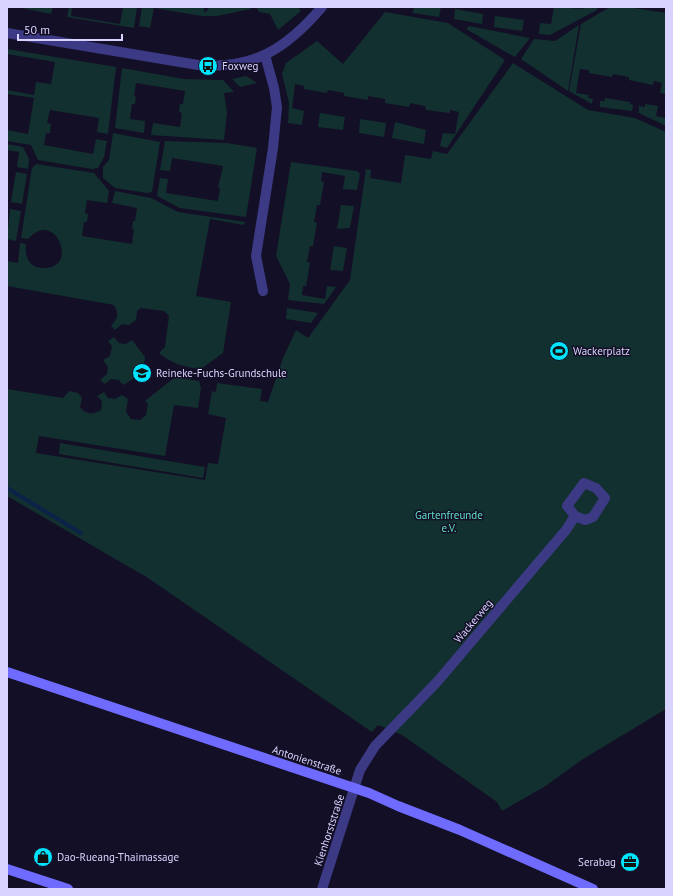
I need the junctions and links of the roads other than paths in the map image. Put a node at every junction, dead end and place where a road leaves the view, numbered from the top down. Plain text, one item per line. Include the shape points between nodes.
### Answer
1 (322, 7) edge
2 (7, 33) edge
3 (265, 56) junction
4 (263, 291) dead end
5 (575, 516) dead end
6 (7, 672) edge
7 (384, 738) joint
8 (355, 788) junction
9 (7, 869) edge
10 (68, 889) edge
11 (322, 889) edge
12 (593, 889) edge

1 - 3 street via 296,36
2 - 3 street via 208,66
3 - 4 street via 277,107 256,256
5 - 7 street, Wackerweg via 566,530 437,682
6 - 8 main road, Antonienstraße
7 - 8 street, Kienhorststraße via 375,746 363,766
8 - 11 street, Kienhorststraße
8 - 12 main road, Antonienstraße via 460,830
9 - 10 main road

